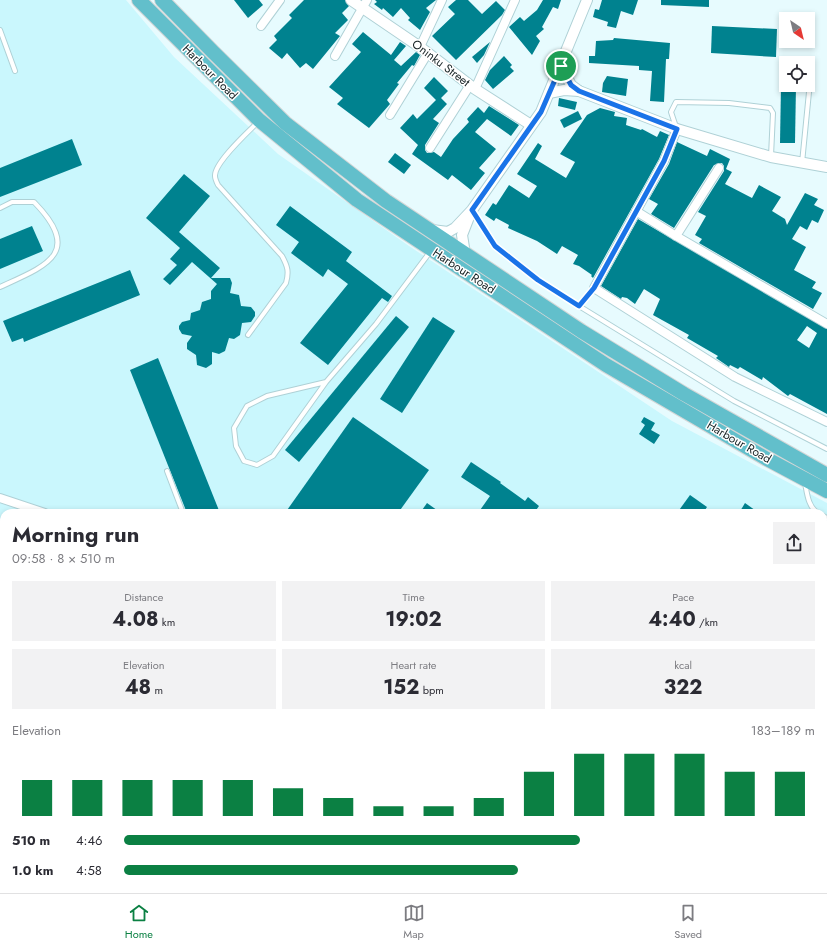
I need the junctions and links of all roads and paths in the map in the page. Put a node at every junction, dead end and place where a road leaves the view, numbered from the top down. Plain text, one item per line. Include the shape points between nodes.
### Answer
1 (139, 0) edge
2 (162, 0) edge
3 (280, 0) edge
4 (351, 0) edge
5 (442, 0) edge
6 (515, 0) edge
7 (587, 0) edge
8 (365, 4) edge
9 (261, 26) dead end
10 (0, 30) edge
11 (424, 50) junction
12 (335, 56) dead end
13 (561, 66) junction
14 (15, 71) dead end
15 (473, 87) junction
16 (579, 91) junction
17 (809, 92) edge
18 (549, 93) junction
19 (390, 115) dead end
20 (259, 120) junction
21 (531, 125) junction
22 (677, 129) junction
23 (430, 148) dead end
24 (771, 157) junction
25 (802, 163) junction
26 (827, 167) edge
27 (719, 168) dead end
28 (0, 208) edge
29 (472, 210) junction
30 (636, 211) junction
31 (430, 230) junction
32 (676, 236) junction
33 (431, 250) junction
34 (465, 254) junction
35 (0, 287) edge
36 (594, 288) junction
37 (579, 306) junction
38 (827, 324) edge
39 (248, 335) dead end
40 (326, 382) junction
41 (827, 422) edge
42 (827, 449) edge
43 (167, 471) dead end
44 (827, 475) edge
45 (805, 479) junction
46 (827, 491) edge
47 (0, 498) edge
48 (33, 509) edge
49 (181, 509) edge
50 (814, 509) edge

1 - 20 highway, Harbour Road
2 - 31 highway, Harbour Road via 285,123 386,201
3 - 9 street
4 - 8 street, Oninku Street
5 - 11 street
6 - 15 street
7 - 13 street
8 - 11 street, Oninku Street
8 - 12 street
10 - 14 lane
11 - 15 street, Oninku Street
11 - 19 street
13 - 16 street via 571,85
13 - 18 street
15 - 21 street, Oninku Street
15 - 23 street
16 - 18 street
16 - 22 street
17 - 25 lane
18 - 21 street via 541,112
20 - 33 highway, Harbour Road via 357,200
20 - 39 lane via 224,156 215,176 218,185 288,265 286,283
21 - 29 street
22 - 24 street
22 - 24 lane via 671,112 676,102 728,103 770,108 773,113
22 - 30 street via 664,161
24 - 25 street
25 - 26 street
27 - 32 street
28 - 35 lane via 12,202 34,202 46,213 55,230 57,244 54,256 41,268
29 - 31 street via 456,228 448,232
29 - 34 street via 462,235
29 - 37 lane via 495,246 538,280
30 - 32 street
30 - 36 street
31 - 34 highway, Harbour Road
32 - 38 street
33 - 40 lane via 376,324
33 - 45 highway, Harbour Road via 606,365
34 - 44 highway, Harbour Road via 581,331 684,394
36 - 37 lane
36 - 41 street via 735,377
37 - 42 lane via 734,401
40 - 40 lane via 273,456 257,465 244,461 236,446 234,428 247,406 267,396
43 - 49 lane
45 - 46 highway, Harbour Road
45 - 50 lane via 808,498
47 - 48 street

